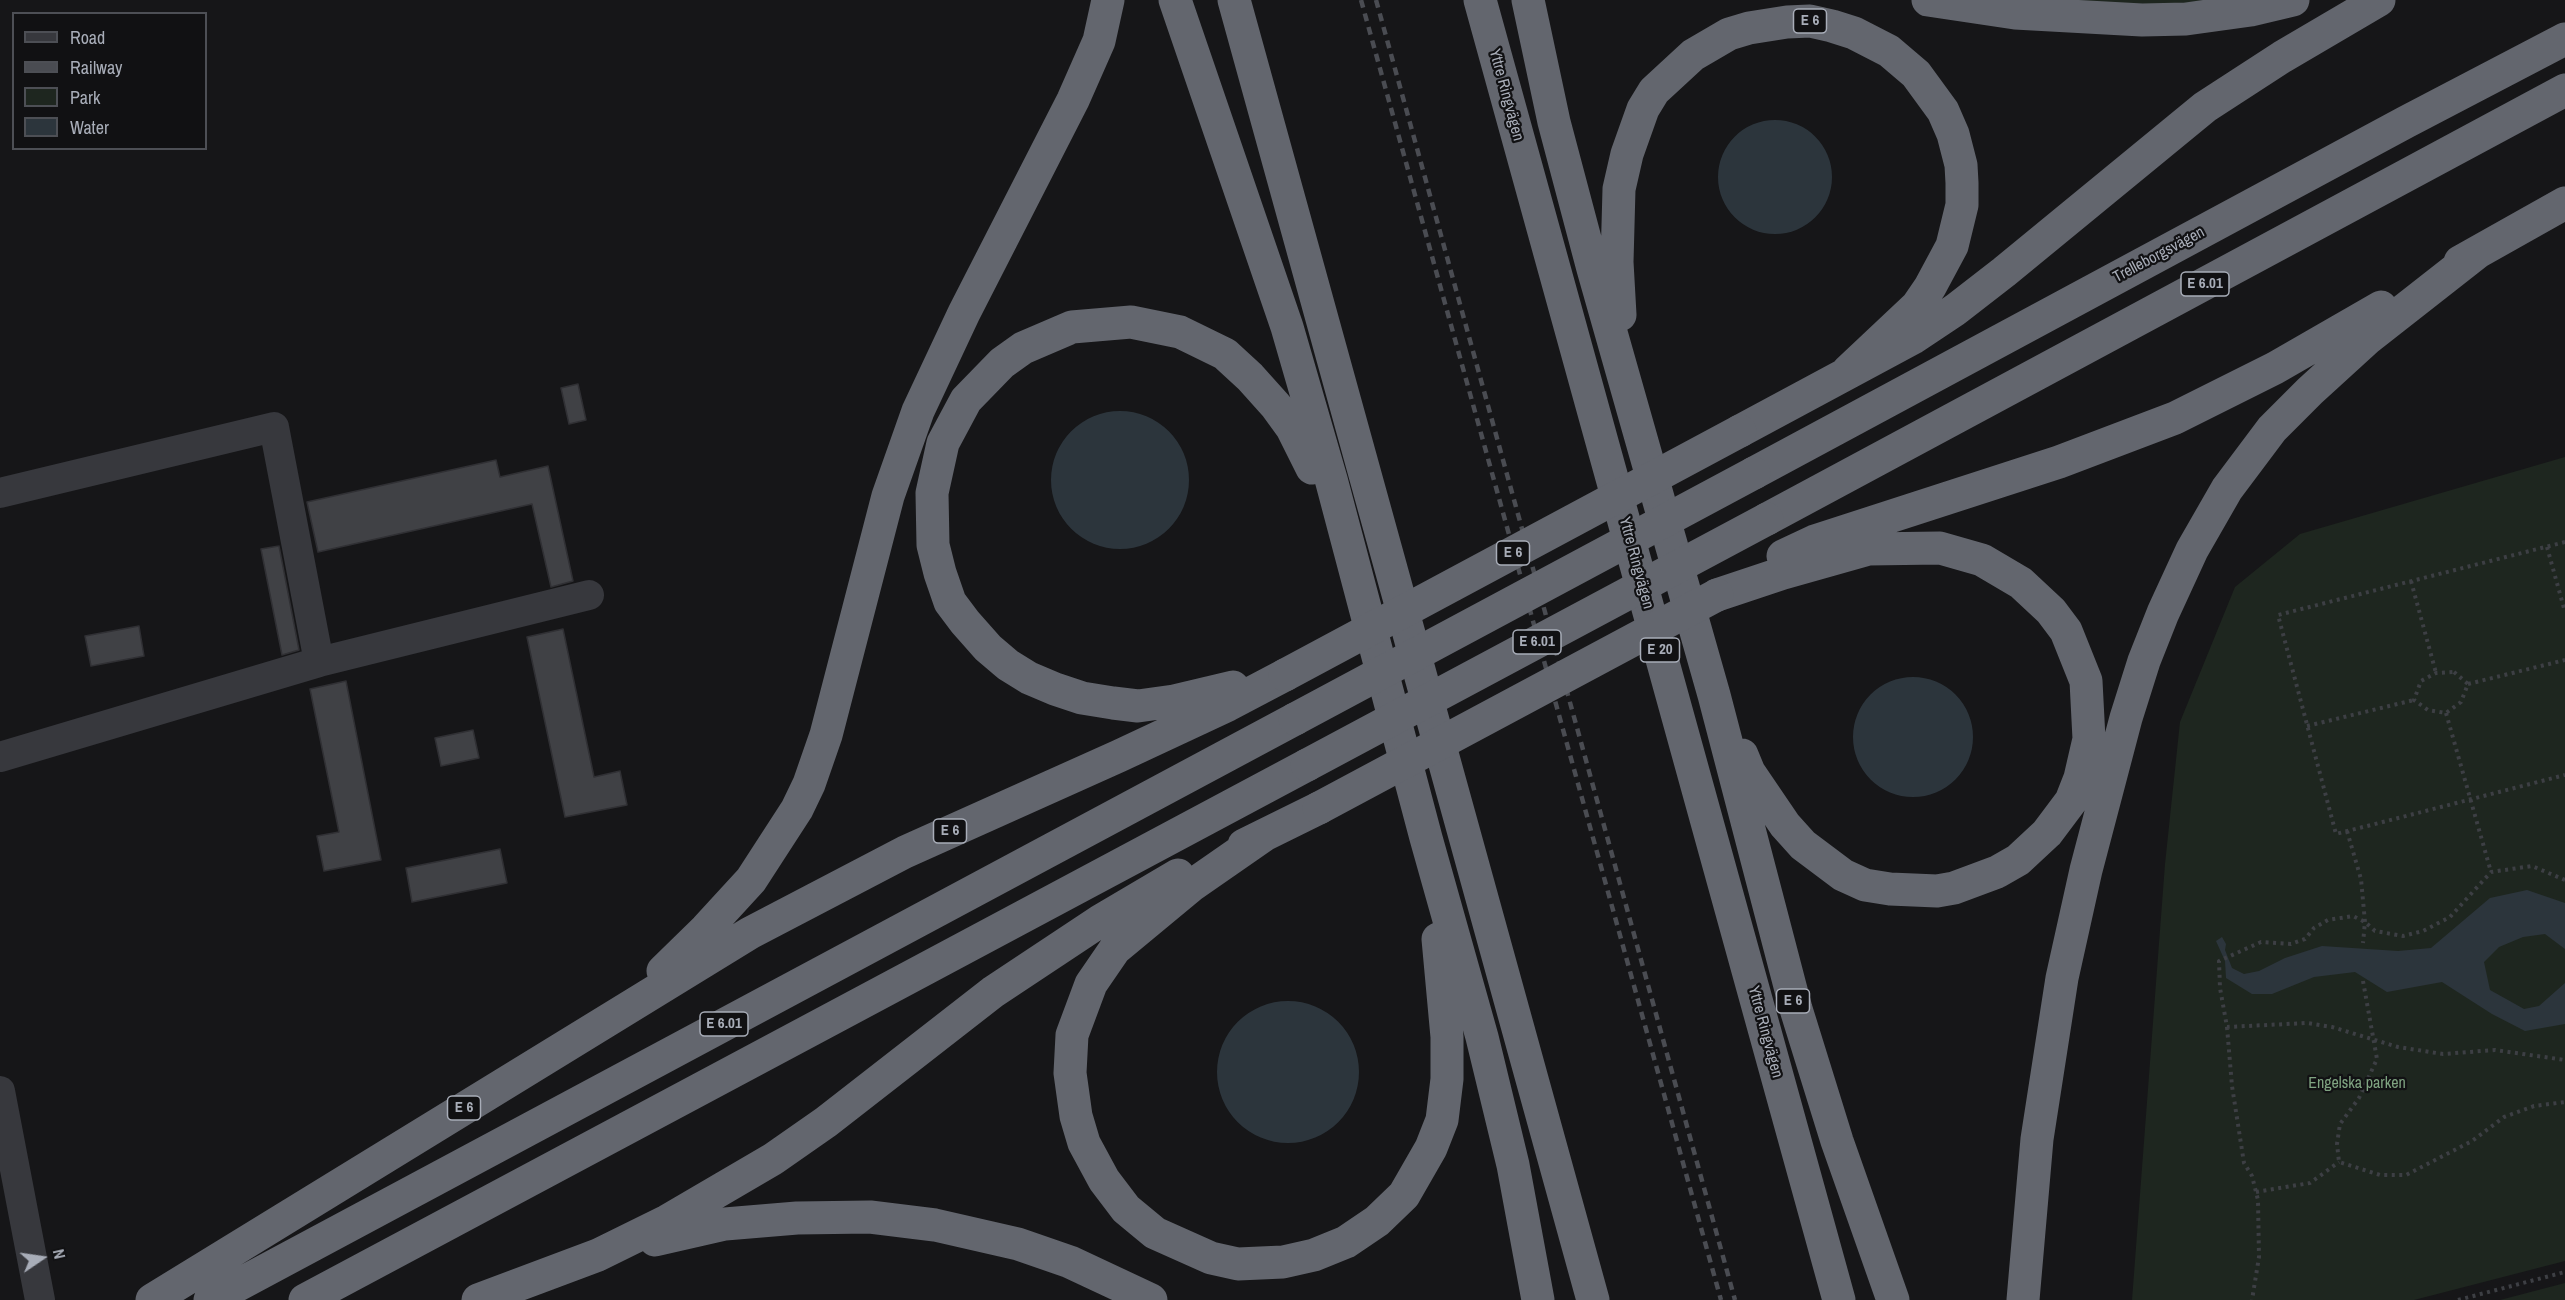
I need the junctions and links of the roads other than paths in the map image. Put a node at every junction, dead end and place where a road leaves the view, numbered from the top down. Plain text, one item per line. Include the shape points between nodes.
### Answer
1 (1108, 0) edge
2 (1175, 0) edge
3 (1234, 0) edge
4 (1480, 0) edge
5 (1528, 0) edge
6 (1928, 0) edge
7 (2293, 0) edge
8 (2379, 0) edge
9 (2565, 39) edge
10 (2565, 90) edge
11 (2565, 203) edge
12 (2478, 252) junction
13 (1848, 371) junction
14 (1623, 377) junction
15 (0, 493) edge
16 (1780, 566) junction
17 (1359, 587) junction
18 (589, 595) dead end
19 (319, 662) junction
20 (1285, 675) junction
21 (1714, 695) junction
22 (0, 757) edge
23 (1263, 836) junction
24 (1426, 838) junction
25 (626, 1008) junction
26 (0, 1091) edge
27 (598, 1255) junction
28 (40, 1300) edge
29 (152, 1300) edge
30 (210, 1300) edge
31 (305, 1300) edge
32 (478, 1300) edge
33 (1151, 1300) edge
34 (1538, 1300) edge
35 (1593, 1300) edge
36 (1839, 1300) edge
37 (1893, 1300) edge
38 (2023, 1300) edge

1 - 25 highway via 1099,41 1073,100 918,411 888,496 826,735 809,784 751,880
2 - 17 highway via 1287,327
3 - 35 highway
4 - 36 highway, Yttre Ringvägen / E 20
5 - 14 highway via 1554,122
6 - 7 highway via 2015,13 2142,20 2251,10
8 - 13 highway via 2205,107 1955,310 1912,338
9 - 30 highway, Trelleborgsvägen / E 6.01, bridge
10 - 31 highway, E 6.01, bridge
11 - 12 highway
12 - 16 highway via 2275,368 2175,418 2059,462 1815,541
12 - 38 highway via 2367,339 2272,429 2227,489 2192,550 2163,613 2126,718 2062,978 2037,1139
13 - 14 highway, E 6 via 1917,306 1942,265 1952,246 1962,205 1960,165 1943,111 1903,60 1854,33 1810,21 1749,28 1708,44 1654,90 1643,110 1619,189 1617,262
13 - 20 highway, E 6, bridge
14 - 21 highway, E 6
15 - 19 street via 274,427
16 - 21 highway via 1868,549 1940,548 1982,560 2020,583 2051,611 2066,631 2086,681 2089,739 2071,801 2032,848 1997,872 1974,882 1937,891 1865,885 1825,862 1785,825 1749,772
16 - 23 highway, bridge via 1717,595
17 - 20 highway via 1292,428 1250,377 1206,343 1142,323 1072,327 1023,348 1002,363 966,400 943,443 936,469 932,493 933,545 950,602 988,648 1029,678 1082,698 1138,706
17 - 24 highway
18 - 19 street
19 - 22 street
20 - 25 highway, E 6 via 1119,756 904,852 750,933
21 - 37 highway, E 6 via 1796,1009
23 - 24 highway via 1191,886 1115,949 1091,984 1072,1035 1070,1073 1076,1116 1084,1143 1104,1180 1126,1209 1155,1233 1210,1258 1239,1264 1283,1262 1346,1242 1404,1196 1431,1148 1442,1120 1447,1037
23 - 27 highway via 1181,873 1100,921 993,992 772,1159 667,1221
24 - 34 highway via 1485,1049 1513,1165
25 - 29 highway, E 6
26 - 28 street
27 - 32 highway
27 - 33 highway via 725,1224 870,1217 935,1225 1017,1244 1070,1262

